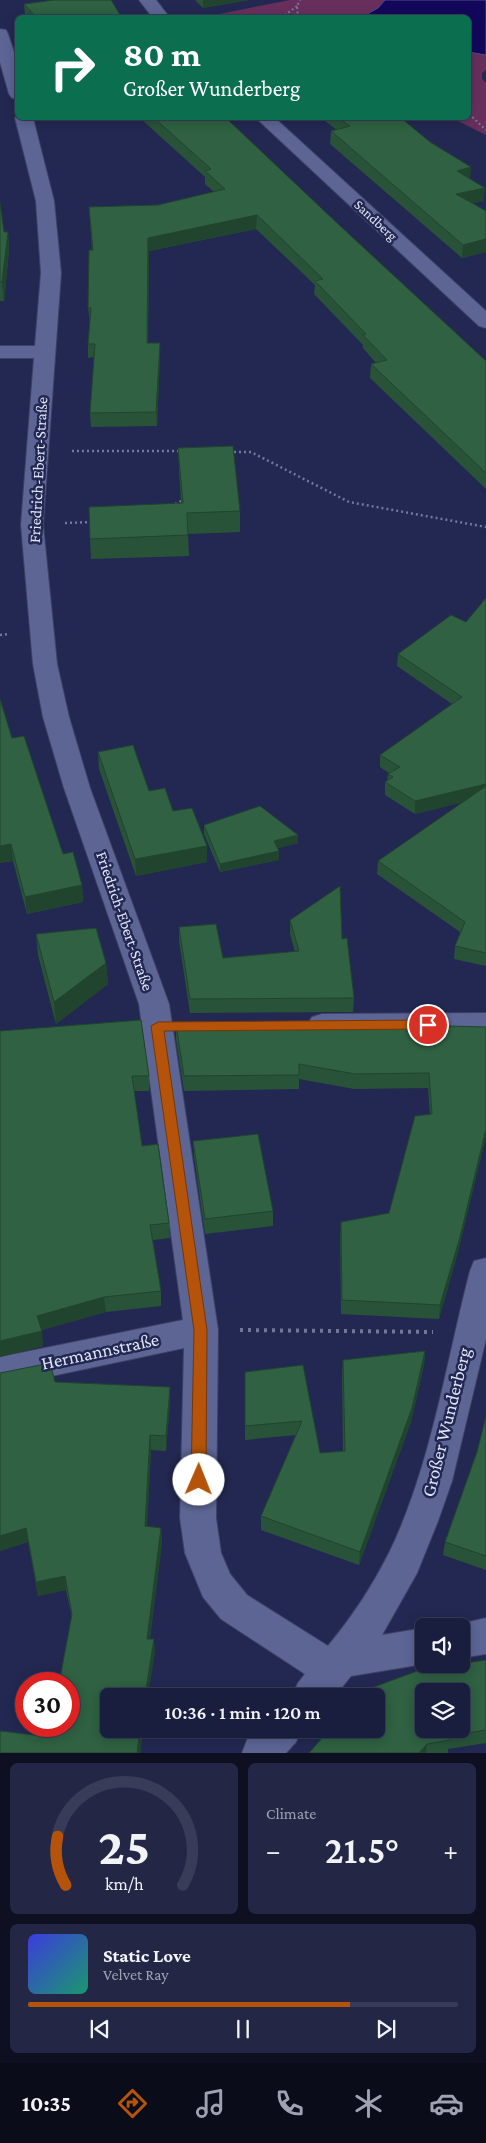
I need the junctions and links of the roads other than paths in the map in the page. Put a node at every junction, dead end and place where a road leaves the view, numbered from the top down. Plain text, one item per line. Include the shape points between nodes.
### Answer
1 (147, 0) edge
2 (160, 15) edge
3 (0, 34) edge
4 (15, 84) edge
5 (25, 120) edge
6 (267, 120) edge
7 (486, 322) edge
8 (0, 352) edge
9 (44, 352) junction
10 (486, 1024) edge
11 (297, 1025) edge
12 (158, 1026) junction
13 (187, 1026) edge
14 (486, 1272) edge
15 (200, 1330) junction
16 (0, 1372) edge
17 (486, 1636) edge
18 (470, 1639) edge
19 (415, 1649) edge
20 (329, 1675) edge
21 (274, 1738) edge
22 (261, 1753) edge

1 - 2 street
3 - 4 street
5 - 9 street, Friedrich-Ebert-Straße via 45,201 51,273
6 - 7 street, Sandberg
8 - 9 street
9 - 12 street, Friedrich-Ebert-Straße via 32,525 45,664 56,717 78,788 148,985
10 - 11 street
12 - 13 street
12 - 15 street, Friedrich-Ebert-Straße
14 - 20 street, Großer Wunderberg via 443,1450 411,1541 384,1599
15 - 16 street, Hermannstraße
15 - 20 street, Friedrich-Ebert-Straße via 198,1518 209,1571 234,1607
17 - 18 street
19 - 20 street
21 - 22 street

